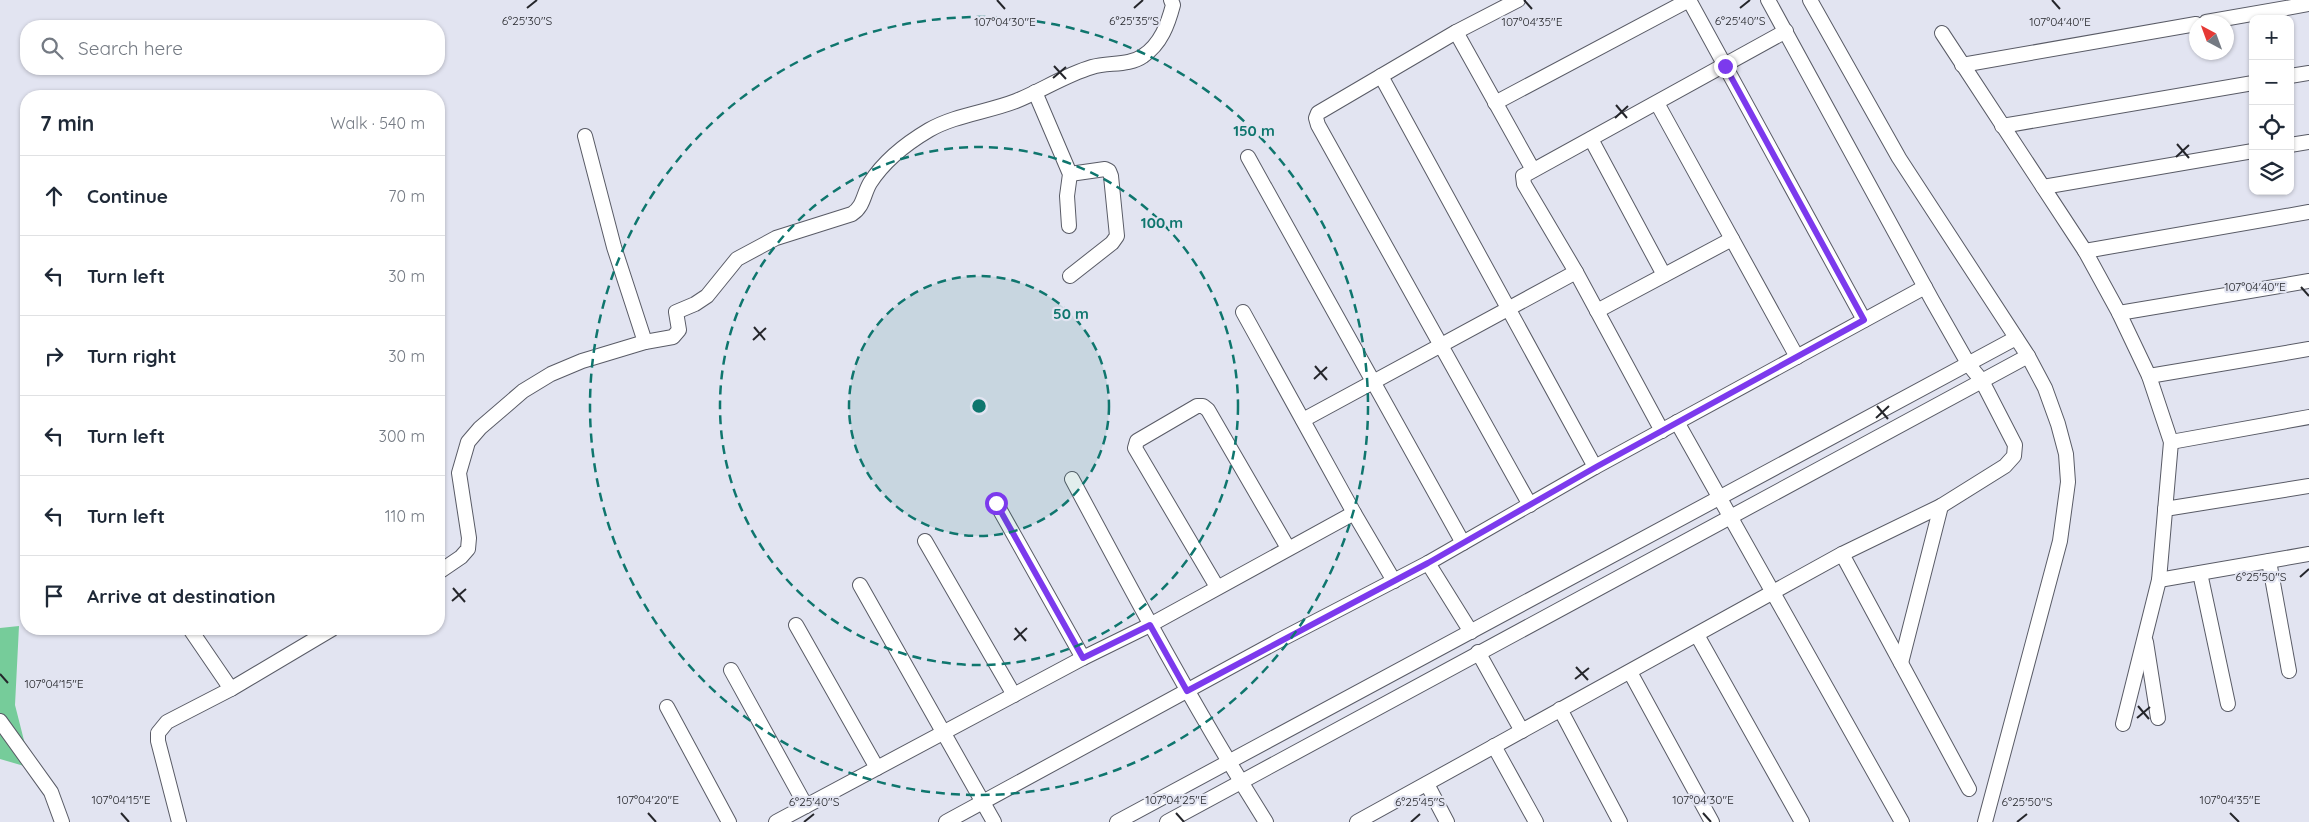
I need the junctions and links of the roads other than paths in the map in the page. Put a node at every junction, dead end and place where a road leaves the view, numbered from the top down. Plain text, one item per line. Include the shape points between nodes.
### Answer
1 (1171, 0) edge
2 (1518, 0) edge
3 (1689, 0) edge
4 (1768, 0) edge
5 (1810, 0) edge
6 (2309, 6) edge
7 (2234, 18) edge
8 (2189, 25) edge
9 (1786, 31) junction
10 (1456, 32) junction
11 (1942, 33) dead end
12 (1962, 65) junction
13 (1725, 66) junction
14 (2309, 73) edge
15 (2294, 75) edge
16 (1381, 76) junction
17 (2249, 84) edge
18 (1035, 92) junction
19 (1657, 102) junction
20 (1495, 103) junction
21 (2002, 126) junction
22 (584, 136) dead end
23 (1591, 139) junction
24 (2309, 142) edge
25 (2294, 144) edge
26 (2249, 153) edge
27 (1248, 157) dead end
28 (1533, 170) junction
29 (1070, 174) junction
30 (2043, 187) junction
31 (2309, 212) edge
32 (1069, 226) dead end
33 (1732, 239) junction
34 (2085, 251) junction
35 (1576, 272) junction
36 (1664, 275) junction
37 (1070, 276) dead end
38 (2309, 281) edge
39 (1925, 287) junction
40 (1508, 308) junction
41 (1597, 311) junction
42 (1243, 312) dead end
43 (2119, 313) junction
44 (1864, 320) junction
45 (2016, 338) junction
46 (645, 342) junction
47 (1440, 346) junction
48 (2309, 349) edge
49 (2028, 356) junction
50 (1796, 357) junction
51 (1969, 365) junction
52 (2149, 376) junction
53 (1982, 381) junction
54 (1373, 382) junction
55 (2309, 417) edge
56 (1303, 420) junction
57 (1677, 422) junction
58 (1662, 431) junction
59 (2171, 442) junction
60 (1596, 467) junction
61 (1072, 479) dead end
62 (2309, 486) edge
63 (1720, 498) junction
64 (996, 503) dead end
65 (1530, 505) junction
66 (1941, 506) junction
67 (2165, 510) junction
68 (1354, 513) junction
69 (1730, 517) junction
70 (926, 541) dead end
71 (1463, 543) junction
72 (1288, 548) junction
73 (1842, 554) junction
74 (2309, 554) edge
75 (2269, 561) junction
76 (1428, 563) junction
77 (445, 568) edge
78 (2200, 573) junction
79 (2158, 580) junction
80 (1394, 581) junction
81 (860, 585) dead end
82 (1217, 587) junction
83 (1773, 593) junction
84 (1150, 625) junction
85 (796, 626) dead end
86 (1471, 632) junction
87 (194, 635) edge
88 (322, 635) edge
89 (1697, 635) junction
90 (2145, 636) junction
91 (1478, 652) junction
92 (1083, 658) junction
93 (1901, 663) junction
94 (731, 670) dead end
95 (2289, 671) dead end
96 (1630, 672) junction
97 (231, 689) junction
98 (1187, 691) junction
99 (1014, 695) junction
100 (2228, 704) dead end
101 (667, 707) dead end
102 (1560, 709) junction
103 (2158, 718) dead end
104 (0, 721) edge
105 (2123, 724) dead end
106 (1522, 731) junction
107 (944, 733) junction
108 (1494, 746) junction
109 (1229, 763) junction
110 (877, 768) junction
111 (1240, 782) junction
112 (1427, 784) junction
113 (1969, 789) dead end
114 (983, 803) junction
115 (806, 806) junction
116 (62, 822) edge
117 (179, 822) edge
118 (729, 822) edge
119 (776, 822) edge
120 (946, 822) edge
121 (994, 822) edge
122 (1117, 822) edge
123 (1167, 822) edge
124 (1266, 822) edge
125 (1357, 822) edge
126 (1447, 822) edge
127 (1536, 822) edge
128 (1620, 822) edge
129 (1712, 822) edge
130 (1802, 822) edge
131 (1902, 822) edge
132 (1986, 822) edge

1 - 18 street via 1173,5 1162,34 1142,57 1092,67
2 - 10 street
3 - 13 street
3 - 20 street
4 - 9 street
5 - 45 street via 1899,158
6 - 7 street
8 - 12 street
9 - 13 street
9 - 39 street
10 - 16 street
10 - 20 street
11 - 12 street
12 - 21 street
13 - 19 street
13 - 44 street
14 - 15 street
16 - 40 street
16 - 47 street via 1318,113 1316,118
17 - 21 street
18 - 29 street
18 - 46 street via 930,130 884,165 869,185 860,209 776,238 737,259 707,296 676,312 679,330 673,336
19 - 23 street
19 - 33 street
20 - 28 street
21 - 30 street
22 - 46 street via 614,247
23 - 28 street
23 - 36 street
24 - 25 street
26 - 30 street
27 - 54 street
28 - 35 street via 1523,176 1524,184
29 - 32 street via 1067,196
29 - 37 street via 1109,171 1117,234 1112,244
30 - 34 street
31 - 34 street
33 - 36 street
33 - 50 street
34 - 43 street
35 - 40 street
35 - 41 street
36 - 41 street
38 - 43 street
39 - 44 street
39 - 51 street
40 - 47 street
40 - 60 street
41 - 58 street
42 - 56 street
43 - 52 street
44 - 50 street
45 - 49 street
45 - 51 street
46 - 77 street via 551,374 523,391 480,428 468,442 459,473 468,549
47 - 54 street
47 - 65 street
48 - 52 street
49 - 53 street
49 - 132 street via 2045,388 2066,454 2068,482 2060,541
50 - 57 street
51 - 53 street
51 - 63 street
52 - 59 street
53 - 66 street via 2015,444 2014,456 2006,466
53 - 69 street
54 - 56 street
54 - 71 street
55 - 59 street
56 - 68 street
57 - 58 street
57 - 63 street
58 - 60 street
59 - 67 street
60 - 65 street
61 - 84 street
62 - 67 street
63 - 69 street
63 - 86 street
64 - 92 street
65 - 71 street
66 - 73 street
66 - 93 street
67 - 79 street
68 - 72 street
68 - 80 street
69 - 83 street
69 - 91 street
70 - 99 street
71 - 76 street
72 - 82 street
72 - 82 street via 1208,410 1197,406 1137,441 1135,448
73 - 83 street
73 - 93 street
74 - 75 street
75 - 78 street
75 - 95 street
76 - 80 street
76 - 86 street
78 - 79 street
78 - 100 street
79 - 90 street
80 - 98 street
81 - 107 street
82 - 84 street
83 - 89 street
83 - 131 street
84 - 92 street
84 - 98 street
85 - 110 street
86 - 109 street
87 - 97 street
88 - 97 street
89 - 96 street
89 - 130 street
90 - 103 street
90 - 105 street
91 - 106 street
91 - 111 street
92 - 99 street
93 - 113 street
94 - 115 street
96 - 102 street
96 - 129 street
97 - 117 street via 167,722 158,733
98 - 109 street
98 - 114 street
99 - 107 street
101 - 118 street
102 - 106 street
102 - 128 street
104 - 116 street via 51,792
106 - 108 street
107 - 110 street
107 - 114 street
108 - 112 street
108 - 127 street
109 - 111 street
109 - 122 street
110 - 115 street
111 - 123 street
111 - 124 street
112 - 125 street
112 - 126 street
114 - 120 street
114 - 121 street
115 - 119 street

